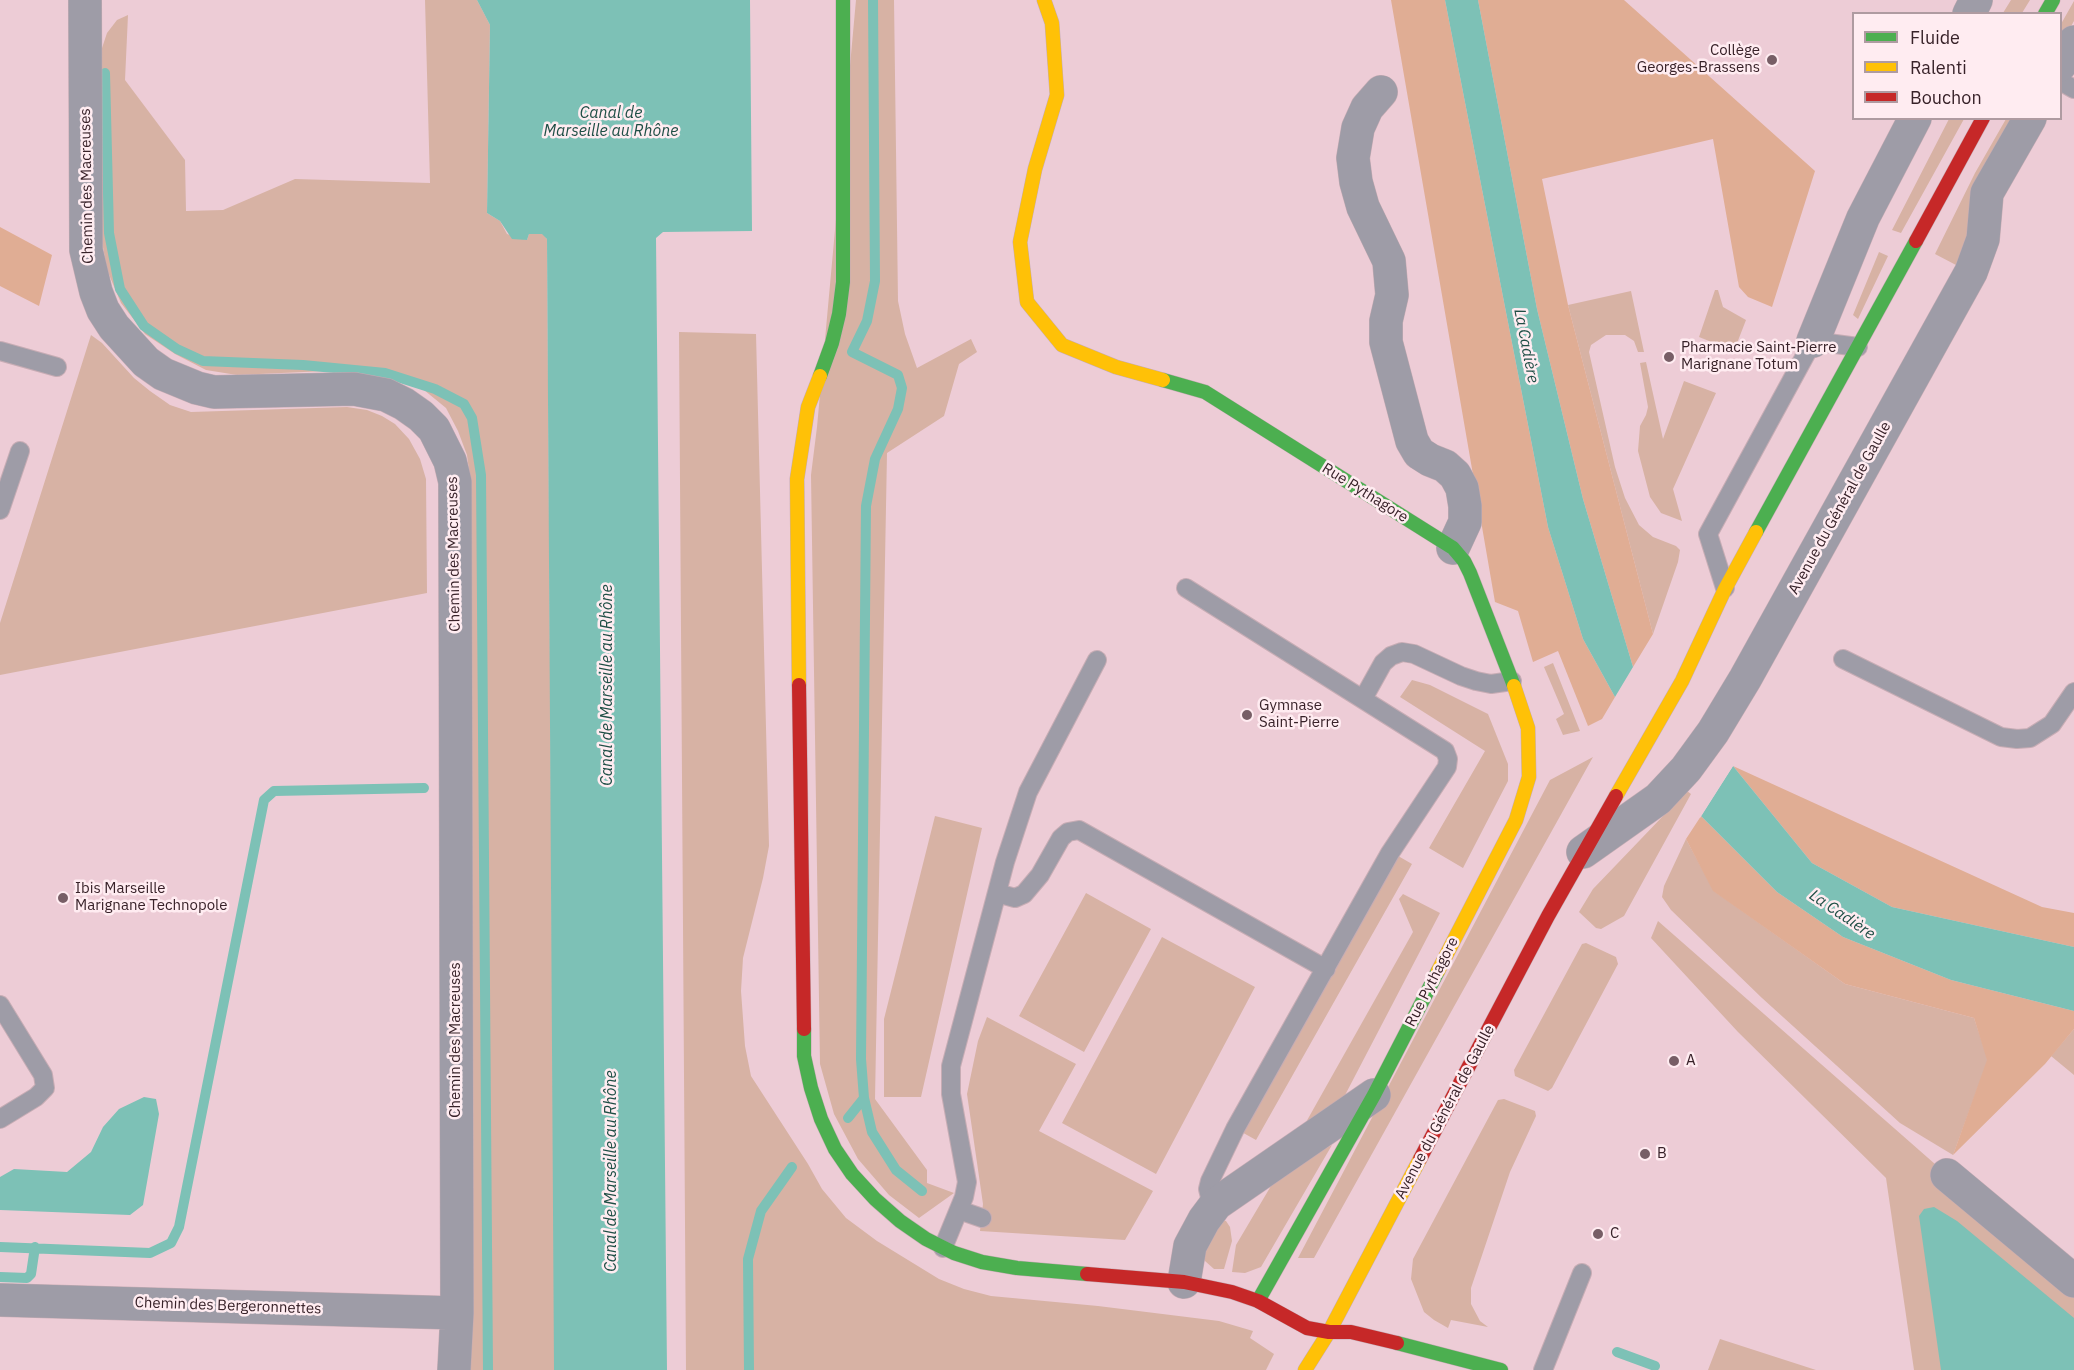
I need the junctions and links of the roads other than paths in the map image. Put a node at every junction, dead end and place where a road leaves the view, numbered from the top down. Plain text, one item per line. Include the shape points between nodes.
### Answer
1 (85, 0) edge
2 (843, 0) edge
3 (1044, 0) edge
4 (2074, 42) edge
5 (2062, 63) edge
6 (1381, 92) dead end
7 (1913, 120) edge
8 (1982, 120) edge
9 (2029, 120) edge
10 (1813, 341) junction
11 (1858, 346) junction
12 (0, 351) edge
13 (57, 367) dead end
14 (20, 451) dead end
15 (0, 510) edge
16 (1453, 548) junction
17 (1186, 588) dead end
18 (1725, 589) junction
19 (1843, 658) dead end
20 (1097, 660) dead end
21 (1512, 681) junction
22 (2074, 692) edge
23 (1363, 699) junction
24 (1583, 852) junction
25 (997, 893) junction
26 (1326, 969) junction
27 (0, 1005) edge
28 (1374, 1095) junction
29 (0, 1119) edge
30 (1947, 1175) dead end
31 (1216, 1204) junction
32 (959, 1210) junction
33 (982, 1218) dead end
34 (943, 1248) junction
35 (1582, 1273) dead end
36 (2074, 1281) edge
37 (1184, 1282) junction
38 (0, 1300) edge
39 (1258, 1301) junction
40 (457, 1313) junction
41 (1329, 1332) junction
42 (454, 1370) edge
43 (1305, 1370) edge
44 (1501, 1370) edge
45 (1543, 1370) edge

1 - 40 street, Chemin des Macreuses via 86,250 96,292 114,327 146,362 197,388 214,392 354,389 386,395 421,416 434,429 450,461 455,482
2 - 34 street via 843,282 832,343 808,407 797,479 804,1056 821,1119 834,1149 852,1174 900,1221
3 - 16 street, Rue Pythagore via 1052,23 1057,95 1035,169 1020,243 1027,302 1062,345 1116,367 1204,392
4 - 5 street
6 - 16 street via 1367,108 1358,128 1353,158 1356,182 1363,207 1389,261 1392,295 1386,342 1412,441 1419,453 1455,475 1462,488 1465,522
7 - 10 street via 1863,218
8 - 11 street, Avenue du Général de Gaulle
9 - 24 street, Avenue du Général de Gaulle via 1987,193 1983,239 1971,272 1713,732 1658,799
10 - 11 lane
10 - 18 lane via 1708,534
11 - 18 street, Avenue du Général de Gaulle
12 - 13 lane
14 - 15 lane
16 - 21 street, Rue Pythagore via 1470,573
17 - 23 lane
18 - 24 street, Avenue du Général de Gaulle via 1682,681
19 - 22 lane via 2001,737 2030,738 2042,732
20 - 25 lane via 1028,792
21 - 23 lane via 1476,681 1402,652 1383,663
21 - 28 street, Rue Pythagore via 1528,728 1529,777 1516,820
23 - 26 lane via 1445,751 1447,767 1390,853
24 - 41 street, Avenue du Général de Gaulle
25 - 26 lane via 1015,898 1024,894 1061,838 1079,830
25 - 32 lane via 951,1066 951,1095 967,1182
26 - 31 lane via 1235,1129 1210,1181 1210,1197
27 - 29 lane via 43,1076 45,1088
28 - 31 street, Rue Pythagore
28 - 39 street, Rue Pythagore
30 - 36 street
31 - 37 street, Rue Pythagore via 1190,1246
32 - 33 lane
32 - 34 lane
34 - 37 street via 982,1262 1017,1268
35 - 45 lane
37 - 39 street
38 - 40 street, Chemin des Bergeronnettes
39 - 41 street via 1307,1329
40 - 42 street, Chemin des Macreuses
41 - 43 street, Avenue du Général de Gaulle
41 - 44 street via 1361,1334

